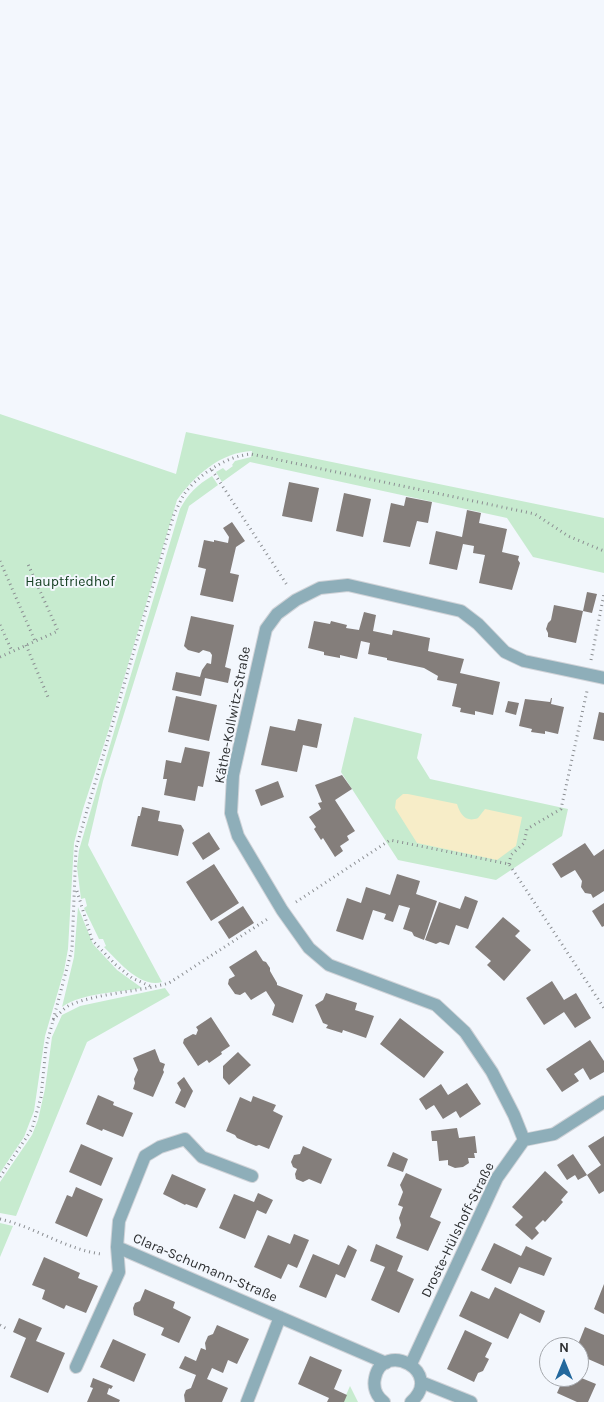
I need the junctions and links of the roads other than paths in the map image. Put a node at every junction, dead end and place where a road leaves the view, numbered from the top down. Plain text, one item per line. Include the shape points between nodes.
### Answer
1 (604, 678) edge
2 (604, 1102) edge
3 (524, 1140) junction
4 (252, 1176) dead end
5 (117, 1247) junction
6 (280, 1317) junction
7 (386, 1363) junction
8 (411, 1364) junction
9 (76, 1367) dead end
10 (421, 1382) junction
11 (247, 1402) edge
12 (384, 1402) edge
13 (411, 1402) edge
14 (471, 1402) edge

1 - 3 street, Käthe-Kollwitz-Straße via 517,658 505,652 478,624 461,612 348,585 320,588 277,614 266,629 233,775 231,813 238,836 309,948 329,965 436,1005 465,1032 492,1072
2 - 3 street via 554,1134
3 - 8 street, Droste-Hülshoff-Straße via 497,1178
4 - 5 street, Clara-Schumann-Straße via 202,1157 185,1139 160,1147 145,1156 119,1221
5 - 6 street, Clara-Schumann-Straße
5 - 9 street, Clara-Schumann-Straße via 119,1272
6 - 7 street, Clara-Schumann-Straße
6 - 11 street, Clara-Schumann-Straße
7 - 8 street via 400,1360
7 - 12 street via 376,1375 374,1384
8 - 10 street
10 - 13 street via 420,1390
10 - 14 street

